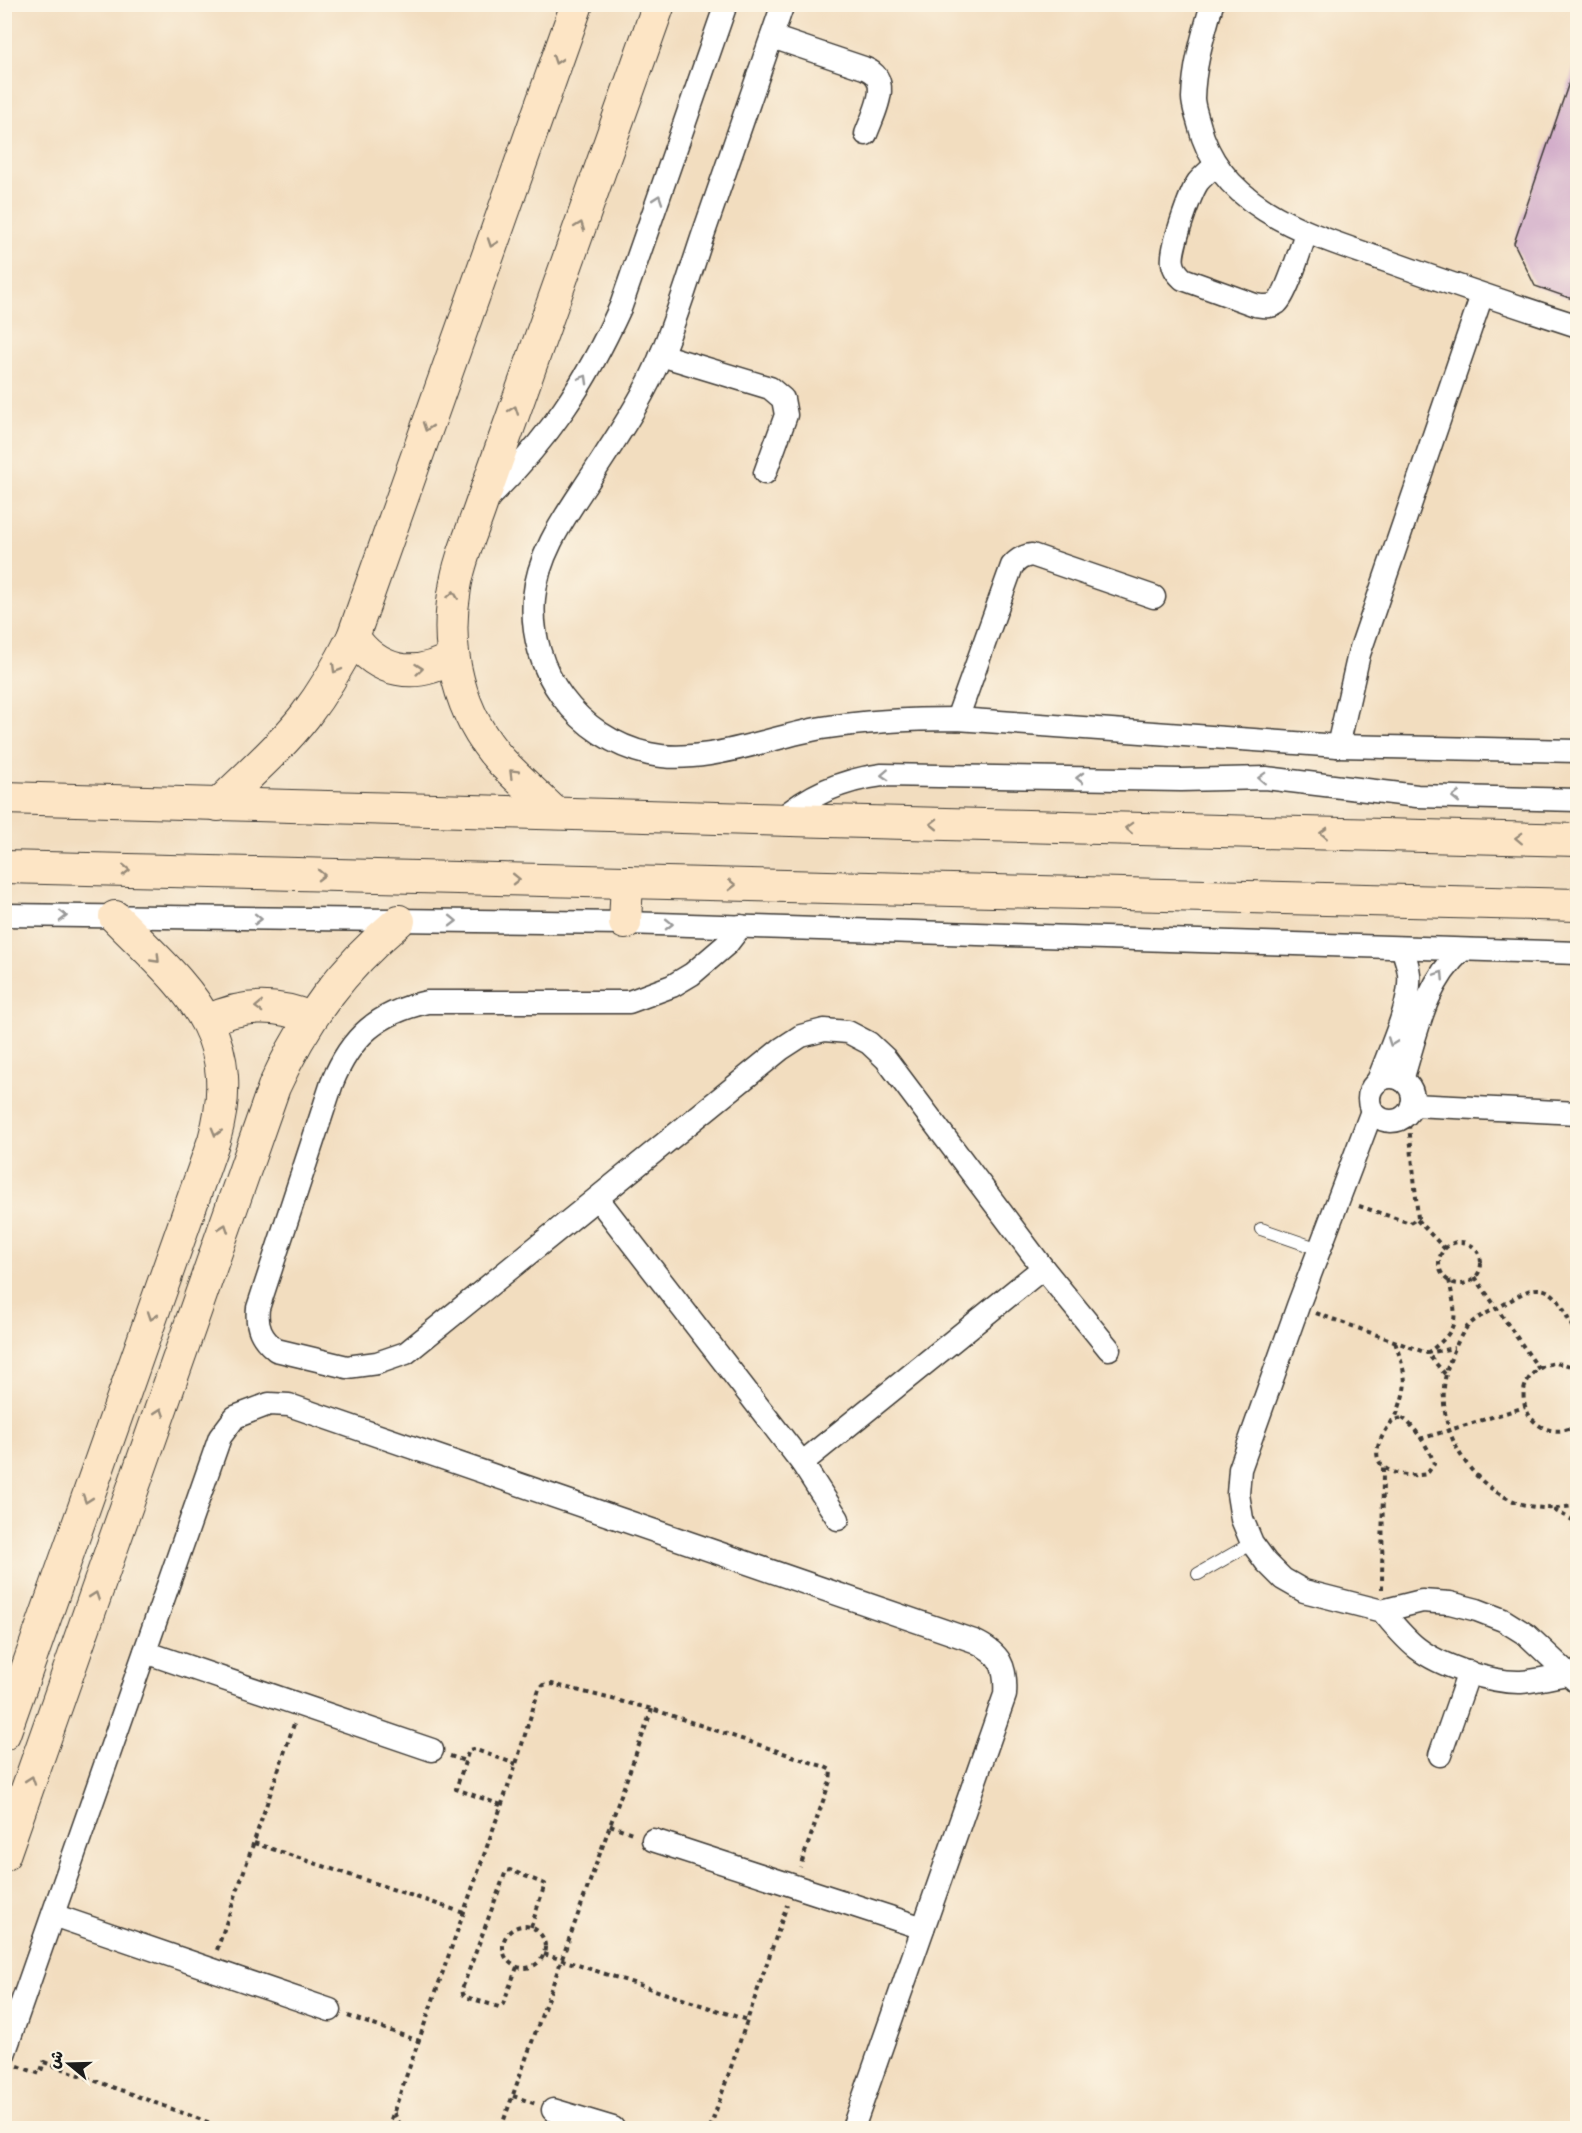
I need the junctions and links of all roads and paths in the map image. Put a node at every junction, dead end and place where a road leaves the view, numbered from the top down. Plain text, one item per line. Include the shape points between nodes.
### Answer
1 (577, 4) edge
2 (659, 4) edge
3 (726, 4) edge
4 (783, 4) edge
5 (1212, 4) edge
6 (1556, 4) edge
7 (1576, 4) edge
8 (772, 37) junction
9 (866, 134) dead end
10 (1216, 165) junction
11 (1306, 233) junction
12 (1482, 295) junction
13 (1578, 326) edge
14 (661, 356) junction
15 (765, 473) dead end
16 (481, 505) junction
17 (1154, 597) dead end
18 (353, 637) junction
19 (453, 657) junction
20 (957, 719) junction
21 (1338, 746) junction
22 (1578, 751) edge
23 (4, 798) edge
24 (1578, 800) edge
25 (218, 805) junction
26 (555, 813) junction
27 (779, 821) junction
28 (1578, 840) edge
29 (4, 867) edge
30 (627, 882) junction
31 (1578, 905) edge
32 (4, 915) edge
33 (115, 917) junction
34 (399, 921) junction
35 (625, 923) junction
36 (741, 926) junction
37 (1402, 948) junction
38 (1461, 950) junction
39 (1578, 953) edge
40 (311, 1018) junction
41 (207, 1021) junction
42 (1402, 1080) junction
43 (1378, 1082) junction
44 (1410, 1109) junction
45 (1372, 1111) junction
46 (1578, 1113) edge
47 (598, 1199) junction
48 (1338, 1199) junction
49 (1417, 1220) junction
50 (1261, 1229) dead end
51 (1319, 1249) junction
52 (1445, 1249) junction
53 (1043, 1268) junction
54 (1476, 1277) junction
55 (1449, 1280) junction
56 (1298, 1306) junction
57 (1497, 1308) junction
58 (1578, 1335) edge
59 (1394, 1341) junction
60 (1455, 1348) junction
61 (1109, 1349) dead end
62 (1426, 1353) junction
63 (1539, 1369) junction
64 (1578, 1370) edge
65 (1445, 1375) junction
66 (1525, 1407) junction
67 (1395, 1419) junction
68 (1577, 1426) edge
69 (1448, 1431) junction
70 (1420, 1439) junction
71 (802, 1463) junction
72 (1383, 1467) junction
73 (1578, 1505) edge
74 (1553, 1509) junction
75 (838, 1520) dead end
76 (1578, 1522) edge
77 (1252, 1543) junction
78 (1198, 1574) dead end
79 (1382, 1611) junction
80 (145, 1652) junction
81 (1469, 1672) junction
82 (1572, 1678) edge
83 (301, 1705) junction
84 (652, 1709) junction
85 (4, 1734) edge
86 (432, 1750) dead end
87 (1440, 1755) dead end
88 (516, 1764) junction
89 (501, 1805) junction
90 (653, 1840) dead end
91 (254, 1843) junction
92 (4, 1855) edge
93 (794, 1885) junction
94 (464, 1913) junction
95 (53, 1915) junction
96 (531, 1927) junction
97 (923, 1928) junction
98 (544, 1954) junction
99 (562, 1960) junction
100 (517, 1967) junction
101 (211, 1968) junction
102 (330, 2010) joint
103 (10, 2020) edge
104 (747, 2020) junction
105 (419, 2041) junction
106 (9, 2059) edge
107 (553, 2110) dead end
108 (394, 2113) junction
109 (225, 2128) edge
110 (388, 2128) edge
111 (402, 2128) edge
112 (501, 2128) edge
113 (613, 2128) edge
114 (710, 2128) edge
115 (853, 2128) edge

1 -> 18 street
16 -> 2 street
16 -> 3 street via 548,433 600,351 621,306
4 - 8 street
5 - 10 street via 1197,55 1193,100 1202,137
6 - 7 path via 1569,8
8 - 9 street via 872,70 878,76 880,93
8 - 14 street
10 - 11 street via 1242,195 1273,217
10 - 11 street via 1199,181 1187,203 1172,261 1183,279 1267,307 1277,303 1284,293
11 - 12 street
12 - 13 street
12 - 21 street via 1359,654
14 - 15 street via 770,388 783,399 786,415
14 - 20 street via 629,417 557,530 538,574 534,605 538,645 545,668 570,708 607,738 628,748 675,757 699,756 822,729
19 -> 16 street via 455,585
17 - 20 street via 1032,555 1017,560
18 -> 19 street via 380,663 405,670 430,668
18 -> 25 street via 305,716
26 -> 19 street via 488,744 465,703
20 - 21 street
21 - 22 street
23 - 25 street
24 -> 27 street via 1417,796 1266,778 882,775 826,789
25 - 26 street
26 - 27 street
28 -> 27 street
29 -> 30 street
30 -> 31 street
30 - 35 street
32 -> 33 street
33 -> 34 street
33 -> 41 street via 184,987
34 -> 35 street
34 - 40 street via 346,971
35 -> 36 street
36 - 37 street
36 - 47 street via 719,952 692,974 629,1002 427,1002 406,1007 368,1028 340,1062 332,1083 258,1308 259,1332 276,1350 347,1367 391,1359 406,1353
37 - 38 street
37 -> 43 street via 1409,989
38 - 39 street
42 -> 38 street via 1431,989
40 -> 41 street via 266,1006 236,1010
92 -> 40 street via 263,1117 287,1058
41 -> 85 street via 223,1080 220,1120
42 - 43 street via 1386,1078
42 - 44 street via 1411,1091
43 - 45 street via 1369,1095
44 - 45 street via 1399,1120 1389,1121
44 - 46 street
44 - 49 path
45 - 48 street
47 - 53 street via 781,1049 801,1036 824,1030 848,1032 869,1043 886,1059
47 - 71 street
48 - 49 path via 1410,1223
48 - 51 street
49 - 52 path
50 - 51 lane
51 - 56 street
52 - 54 path via 1465,1242 1477,1250 1481,1264
52 - 55 path via 1440,1269
53 - 61 street
53 - 71 street
54 - 55 path via 1463,1284
54 - 57 path
55 - 62 path via 1456,1314 1452,1327 1444,1341
56 - 59 path
56 - 77 street via 1240,1469 1239,1502
57 - 58 path via 1527,1290 1546,1290 1556,1297
57 - 60 path via 1470,1324
57 - 63 path
59 - 62 path
59 - 67 path via 1406,1380
60 - 62 path
60 - 65 path
62 - 65 path
63 - 64 path via 1559,1363
63 - 66 path via 1526,1386
65 - 69 path via 1443,1403
66 - 68 path via 1529,1417 1546,1430 1567,1431
66 - 69 path
67 - 70 path via 1409,1422
67 - 72 path via 1378,1446
69 - 70 path
69 - 74 path via 1464,1462 1488,1487 1519,1503
70 - 72 path via 1434,1460 1430,1472 1394,1474
71 - 75 street
72 - 79 path
73 - 74 path
74 - 76 path
77 - 78 lane
77 - 79 street via 1283,1579 1304,1591
79 - 81 street via 1427,1655
79 - 82 street via 1422,1601 1477,1610 1527,1635
80 - 83 street
80 - 95 street
80 - 97 street via 220,1437 235,1417 269,1404 289,1405 974,1641 989,1648 1001,1661 1005,1695
81 - 82 street via 1521,1682
81 - 87 street
83 - 86 street
83 - 91 path
84 - 88 path via 543,1685
84 - 93 path via 831,1770
84 - 99 path
88 - 89 path
88 - 89 path via 469,1750 456,1789
89 - 94 path
90 - 93 street
91 - 94 path
91 - 101 path
93 - 97 street
93 - 104 path
94 - 105 path
95 - 101 street
95 - 103 street
96 - 98 path via 543,1937
96 - 100 path via 514,1928 504,1940 504,1956
96 - 100 path via 545,1884 506,1871 463,1994 499,2007 504,2004
97 - 115 street
98 - 99 path
98 - 100 path via 533,1966
99 - 104 path
99 - 112 path
101 - 102 street
102 - 105 path
103 - 106 street
104 - 114 path
105 - 108 path
106 - 109 path via 40,2074 44,2062
107 - 113 street
108 - 110 path
108 - 111 path

